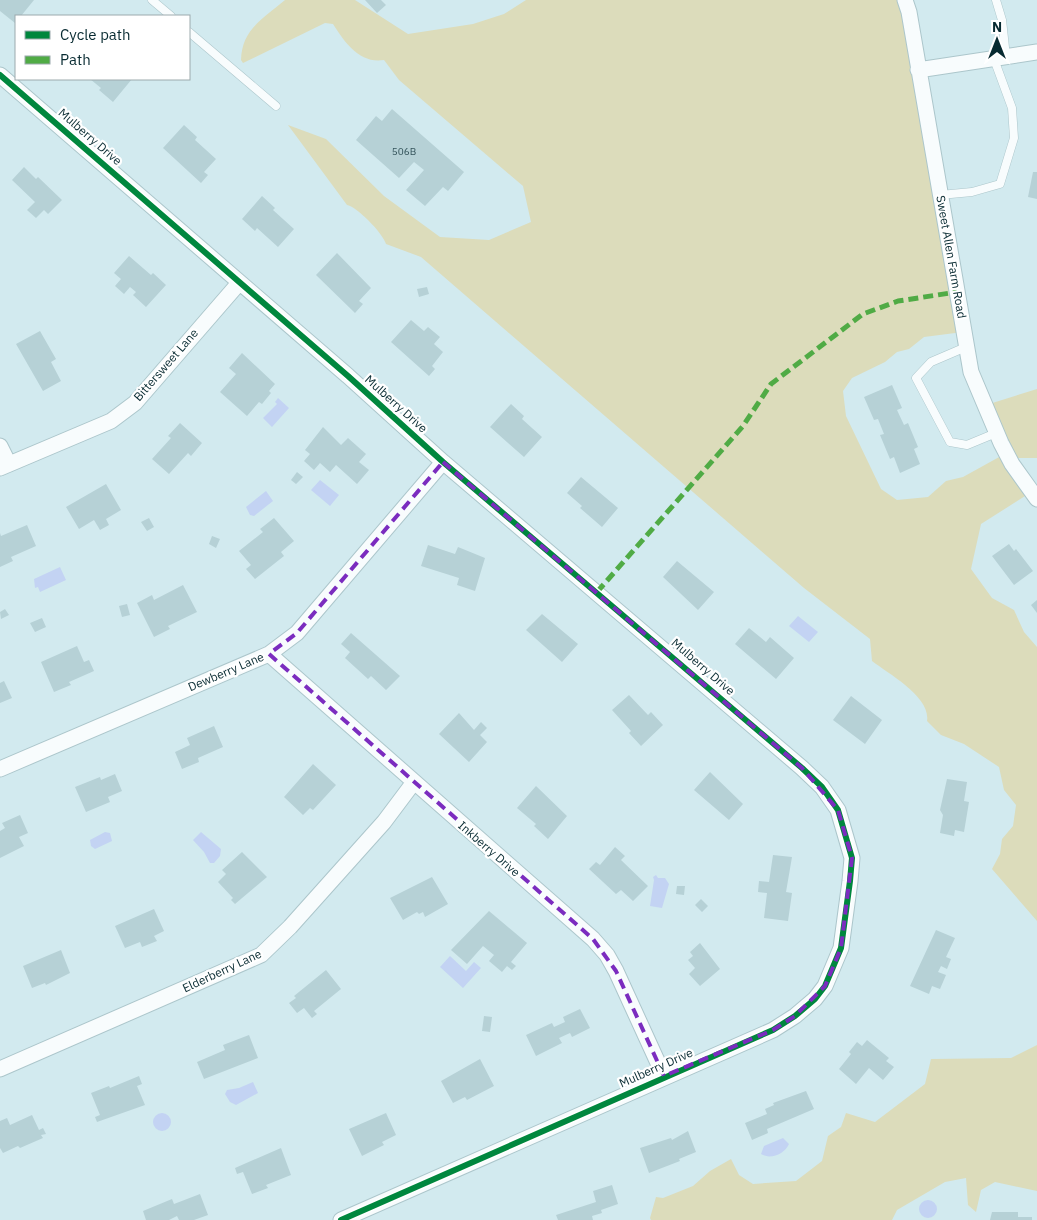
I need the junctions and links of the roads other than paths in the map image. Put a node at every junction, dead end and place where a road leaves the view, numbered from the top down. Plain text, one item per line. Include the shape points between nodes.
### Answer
1 (152, 0) edge
2 (905, 0) edge
3 (996, 0) edge
4 (169, 15) edge
5 (190, 33) edge
6 (1037, 52) edge
7 (1000, 58) junction
8 (918, 70) junction
9 (0, 75) edge
10 (276, 106) dead end
11 (940, 195) junction
12 (239, 283) junction
13 (966, 347) junction
14 (996, 433) junction
15 (0, 446) edge
16 (443, 462) junction
17 (4, 466) edge
18 (1037, 498) edge
19 (270, 654) junction
20 (0, 769) edge
21 (414, 782) junction
22 (0, 1070) edge
23 (664, 1076) junction
24 (341, 1220) edge

1 - 4 lane
2 - 8 street, Sweet Allen Farm Road
3 - 7 lane via 1002,20
5 - 10 lane
6 - 7 street
7 - 8 street
7 - 11 lane via 1012,108 1014,138 1000,184 972,192
8 - 11 street, Sweet Allen Farm Road
9 - 12 street, Mulberry Drive
11 - 13 street, Sweet Allen Farm Road
12 - 16 street, Mulberry Drive
12 - 17 street, Bittersweet Lane via 135,403 111,421
13 - 14 street, Sweet Allen Farm Road via 976,389
13 - 14 lane via 931,362 916,378 950,442 967,445
14 - 18 street, Sweet Allen Farm Road via 1012,464
15 - 17 street
16 - 19 street, Dewberry Lane via 298,633
16 - 23 street, Mulberry Drive via 802,768 822,787 838,810 852,858 841,948 825,986 796,1016 773,1030
19 - 20 street, Dewberry Lane
19 - 21 street, Inkberry Drive
21 - 22 street, Elderberry Lane via 384,822 261,955
21 - 23 street, Inkberry Drive via 593,939 607,955
23 - 24 street, Mulberry Drive

